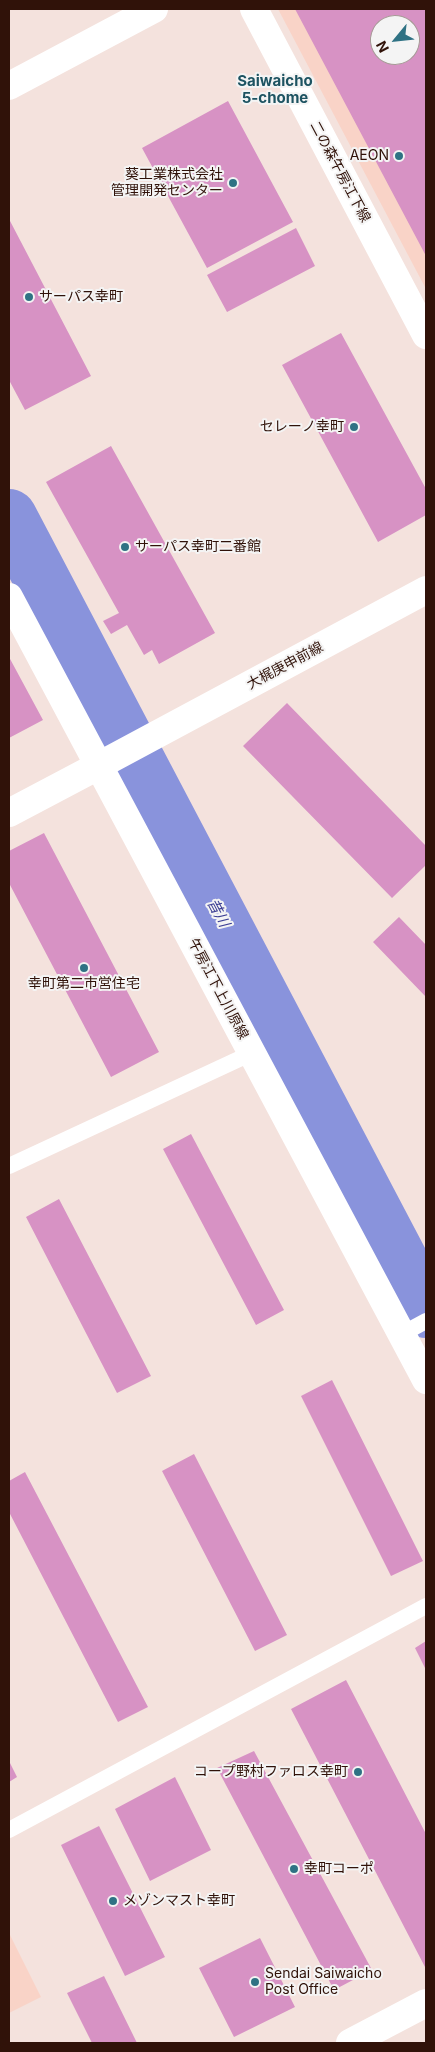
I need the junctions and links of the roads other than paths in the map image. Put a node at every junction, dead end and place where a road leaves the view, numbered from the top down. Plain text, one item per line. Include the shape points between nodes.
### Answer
1 (154, 9) edge
2 (254, 9) edge
3 (9, 86) edge
4 (426, 335) edge
5 (426, 590) edge
6 (9, 598) edge
7 (98, 766) junction
8 (9, 814) edge
9 (252, 1053) junction
10 (9, 1166) edge
11 (416, 1326) edge
12 (426, 1380) edge
13 (426, 1606) edge
14 (9, 1830) edge
15 (426, 2003) edge
16 (350, 2043) edge

1 - 3 street
2 - 4 street, 二の森午房江下線
5 - 7 street, 大梶庚申前線
6 - 7 street, 午房江下上川原線
7 - 8 street, 大梶庚申前線
7 - 9 street, 午房江下上川原線
9 - 10 lane
9 - 11 street, 午房江下上川原線
11 - 12 street, 午房江下上川原線
13 - 14 lane
15 - 16 street

